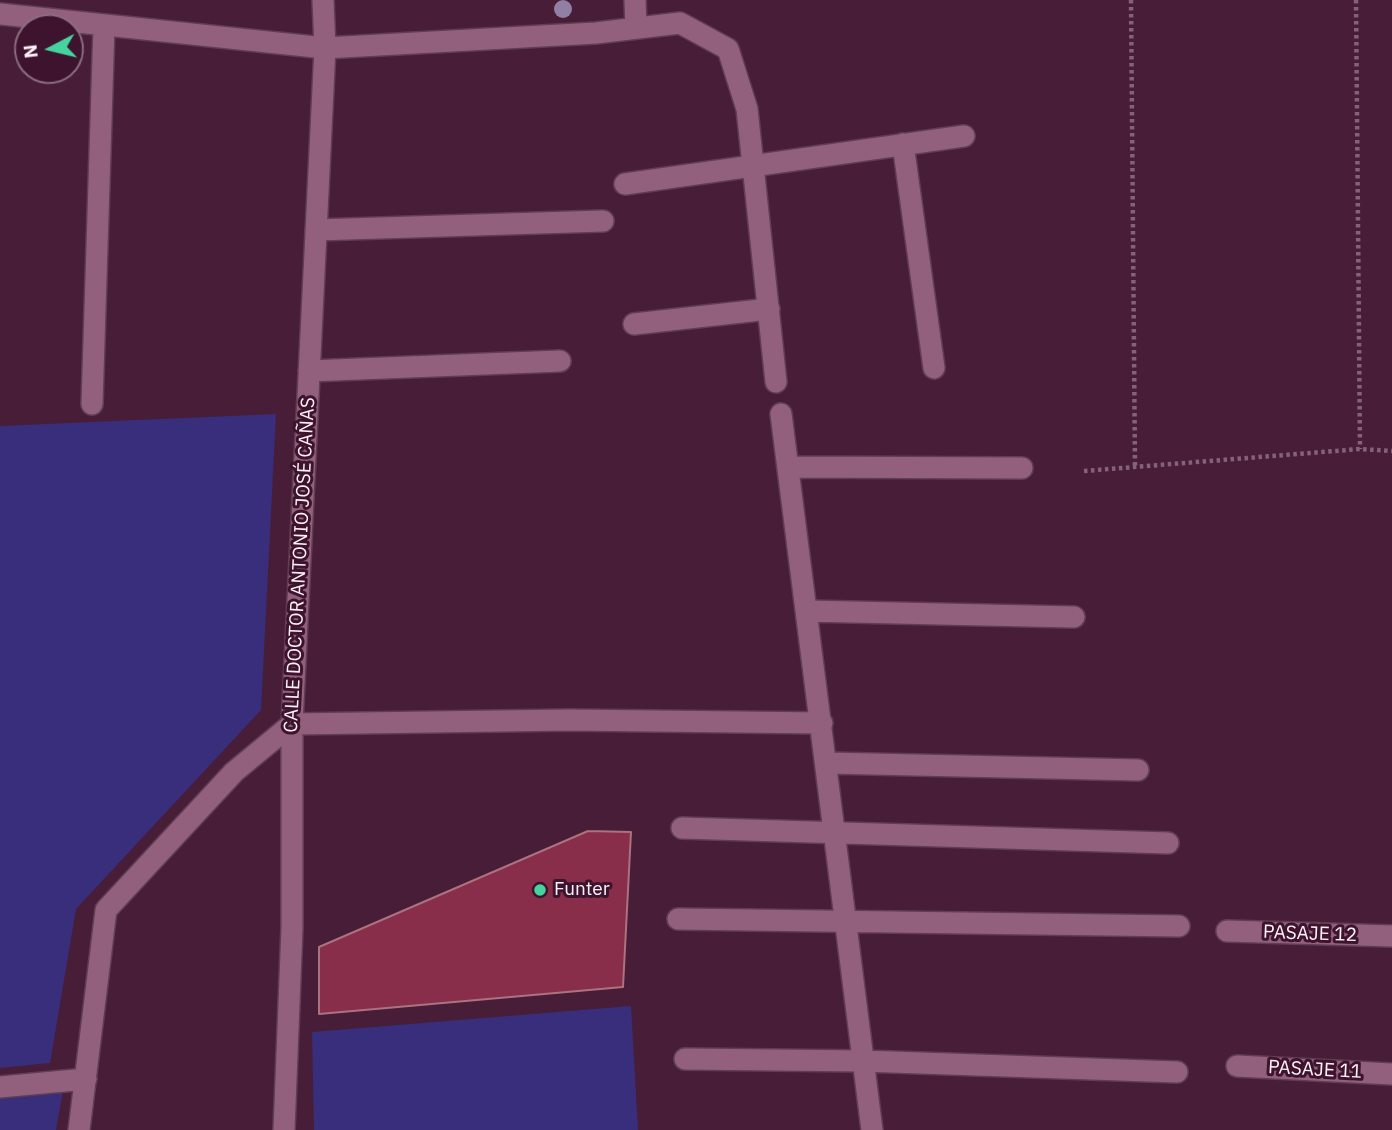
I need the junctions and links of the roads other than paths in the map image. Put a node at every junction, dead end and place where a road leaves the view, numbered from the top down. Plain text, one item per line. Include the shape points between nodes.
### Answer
1 (323, 0) edge
2 (635, 0) edge
3 (0, 15) edge
4 (104, 26) junction
5 (636, 28) junction
6 (325, 48) junction
7 (964, 136) dead end
8 (903, 144) junction
9 (754, 165) junction
10 (625, 184) dead end
11 (603, 221) dead end
12 (316, 230) junction
13 (769, 309) junction
14 (634, 324) dead end
15 (560, 361) dead end
16 (934, 368) dead end
17 (309, 371) junction
18 (776, 382) dead end
19 (92, 404) dead end
20 (781, 414) dead end
21 (788, 467) junction
22 (1022, 468) dead end
23 (807, 611) junction
24 (1074, 617) dead end
25 (822, 723) junction
26 (292, 724) junction
27 (827, 763) junction
28 (1138, 770) dead end
29 (682, 828) dead end
30 (835, 832) junction
31 (1168, 843) dead end
32 (678, 919) dead end
33 (846, 922) junction
34 (1178, 926) dead end
35 (1227, 931) dead end
36 (1392, 936) edge
37 (685, 1059) dead end
38 (863, 1061) junction
39 (1237, 1066) dead end
40 (1177, 1072) dead end
41 (1392, 1074) edge
42 (86, 1079) junction
43 (0, 1087) edge
44 (79, 1130) edge
45 (284, 1130) edge
46 (872, 1130) edge

1 - 6 street, CALLE DOCTOR ANTONIO JOSÉ CAÑAS
2 - 5 street
3 - 4 street
4 - 6 street
4 - 19 street
5 - 6 street
5 - 9 street via 680,23 728,49 747,109
6 - 12 street, CALLE DOCTOR ANTONIO JOSÉ CAÑAS
7 - 8 street
8 - 9 street
8 - 16 street
9 - 10 street
9 - 13 street
11 - 12 street
12 - 17 street, CALLE DOCTOR ANTONIO JOSÉ CAÑAS
13 - 14 street
13 - 18 street
15 - 17 street
17 - 26 street, CALLE DOCTOR ANTONIO JOSÉ CAÑAS
20 - 21 street
21 - 22 street
21 - 23 street
23 - 24 street
23 - 25 street
25 - 26 street
25 - 27 street
26 - 42 street via 234,772 106,910
26 - 45 street, CALLE DOCTOR ANTONIO JOSÉ CAÑAS via 292,928
27 - 28 street
27 - 30 street
29 - 30 street
30 - 31 street
30 - 33 street
32 - 33 street
33 - 34 street
33 - 38 street
35 - 36 street, PASAJE 12
37 - 38 street
38 - 40 street
38 - 46 street
39 - 41 street, PASAJE 11
42 - 43 street
42 - 44 street

